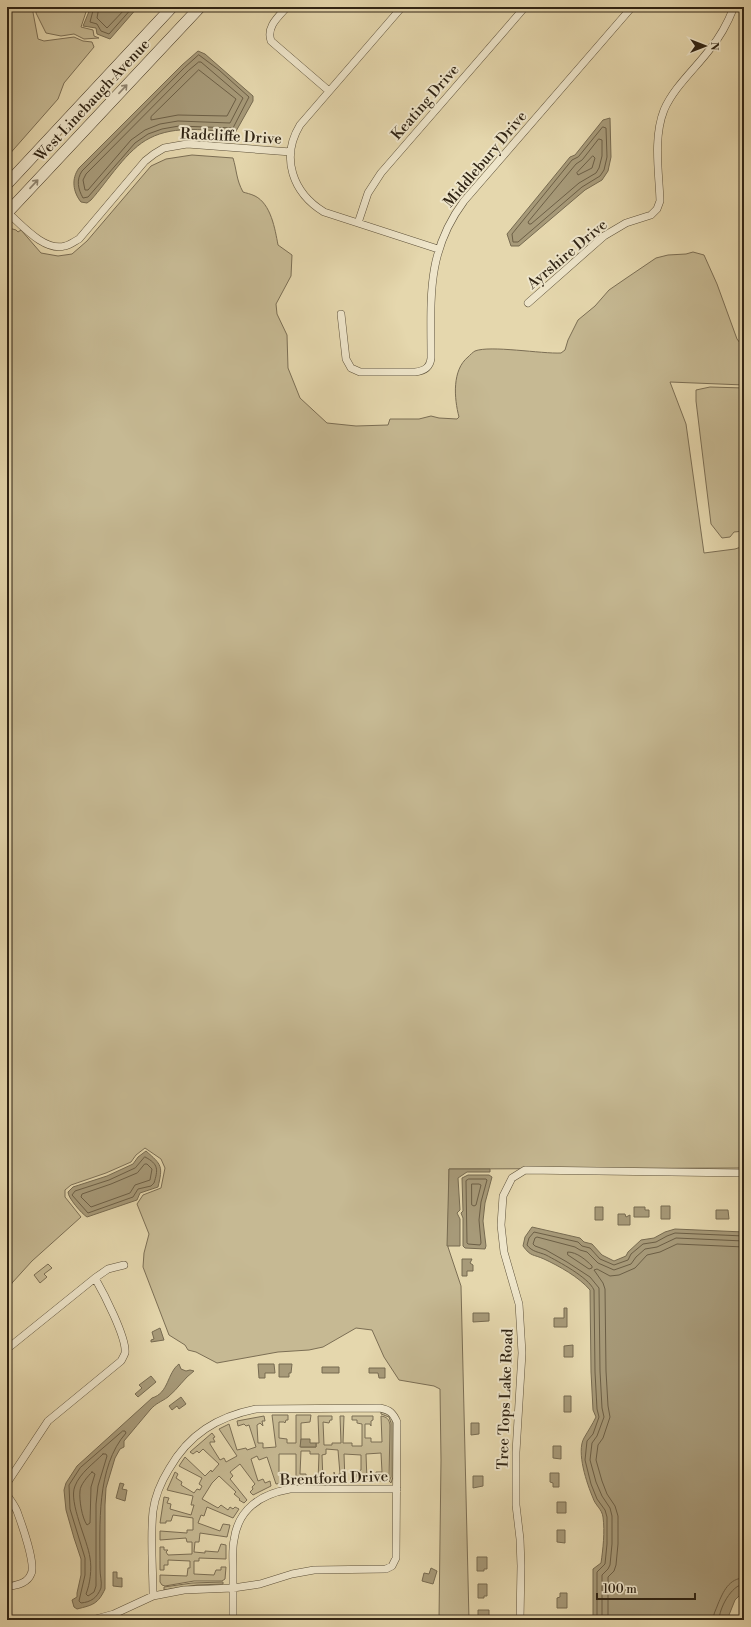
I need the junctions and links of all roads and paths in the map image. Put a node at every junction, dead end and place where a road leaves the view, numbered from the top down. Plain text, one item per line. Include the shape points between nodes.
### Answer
1 (172, 7) edge
2 (200, 7) edge
3 (287, 7) edge
4 (402, 7) edge
5 (525, 7) edge
6 (632, 7) edge
7 (734, 7) edge
8 (329, 91) junction
9 (744, 146) edge
10 (291, 152) junction
11 (7, 184) edge
12 (744, 199) edge
13 (7, 213) edge
14 (358, 223) junction
15 (438, 249) junction
16 (528, 303) dead end
17 (342, 314) dead end
18 (744, 1172) edge
19 (124, 1265) dead end
20 (95, 1278) junction
21 (7, 1349) edge
22 (7, 1483) edge
23 (397, 1489) junction
24 (7, 1495) edge
25 (7, 1587) edge
26 (233, 1588) junction
27 (154, 1596) junction
28 (92, 1620) edge
29 (233, 1620) edge
30 (520, 1620) edge

1 - 11 main road, West Linebaugh Avenue
13 -> 2 main road, West Linebaugh Avenue
3 - 8 street via 271,26 271,41
4 - 8 street
5 - 14 street, Keating Drive via 381,173 368,193
6 - 15 street, Middlebury Drive via 464,201 449,223
7 - 16 street, Ayrshire Drive via 711,49 675,91 664,110 658,137 660,201 657,209 651,215 626,223 604,236
8 - 10 street via 300,125
9 - 12 street
10 - 13 street, Radcliffe Drive via 187,144 164,148 146,161 79,239 65,246 54,247 42,243
10 - 14 street, Radcliffe Drive via 291,165 299,190 314,206
14 - 15 street, Radcliffe Drive
15 - 17 street, Middlebury Drive via 431,285 428,368 415,372 360,372 351,368 346,359
18 - 30 street, Tree Tops Lake Road via 525,1170 512,1178 503,1196 501,1225 504,1252 519,1304 522,1353 516,1452 516,1506 521,1566
19 - 20 street via 108,1269
20 - 21 street
20 - 22 street via 112,1310 125,1353 121,1361 48,1421
23 - 26 street, Brentford Drive via 290,1489 273,1492 258,1500 250,1507 233,1541
23 - 26 street via 396,1558 392,1566 386,1569 312,1571
23 - 27 street via 397,1422 388,1409 256,1409 224,1418 191,1440 176,1457 161,1484 154,1504 153,1518
24 - 25 street via 18,1514 32,1564 32,1573 24,1583
26 - 27 street via 184,1590
26 - 29 street, Brentford Drive
27 - 28 street via 114,1614

